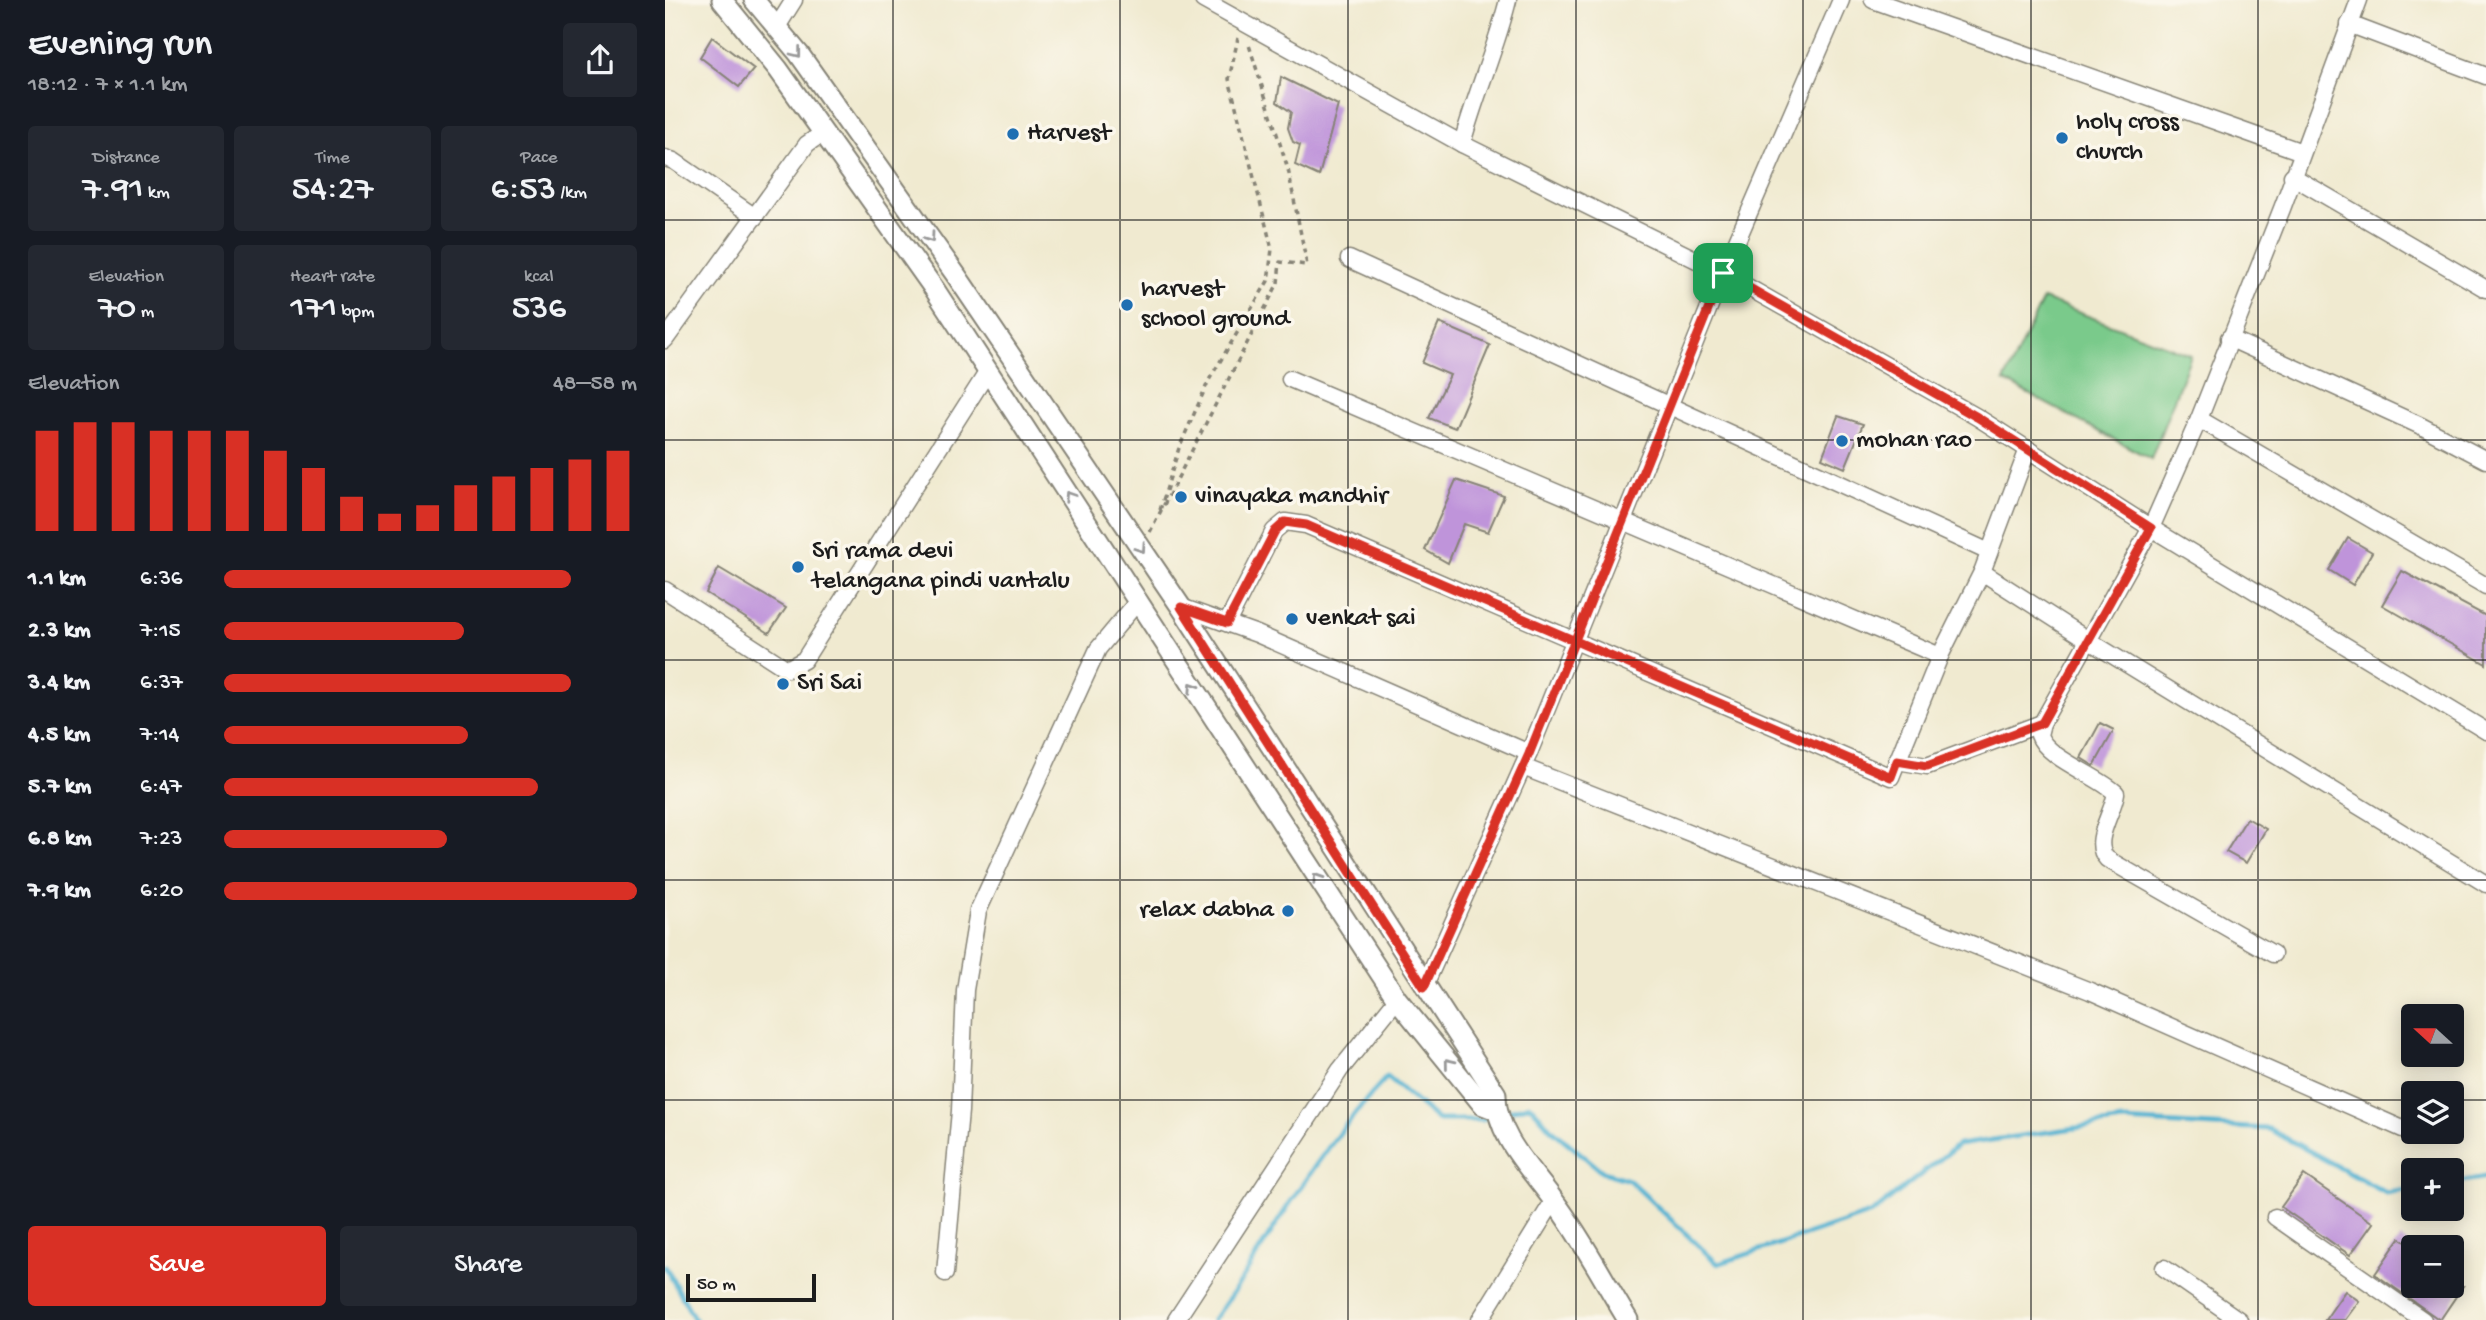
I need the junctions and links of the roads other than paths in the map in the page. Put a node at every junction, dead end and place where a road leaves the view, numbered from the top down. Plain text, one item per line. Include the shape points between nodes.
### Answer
1 (722, 0) edge
2 (754, 0) edge
3 (793, 0) edge
4 (1203, 0) edge
5 (1508, 0) edge
6 (1841, 0) edge
7 (1873, 0) edge
8 (2359, 0) edge
9 (2349, 24) junction
10 (777, 27) junction
11 (2486, 76) edge
12 (823, 133) junction
13 (1462, 144) junction
14 (2302, 152) junction
15 (665, 158) edge
16 (2292, 176) junction
17 (755, 216) junction
18 (1349, 259) dead end
19 (1723, 273) junction
20 (2486, 289) edge
21 (2229, 338) junction
22 (665, 340) edge
23 (988, 372) junction
24 (1290, 379) dead end
25 (1671, 405) junction
26 (2199, 419) junction
27 (2028, 449) junction
28 (2486, 460) edge
29 (1623, 522) junction
30 (2151, 528) junction
31 (1989, 552) junction
32 (1982, 572) junction
33 (2486, 586) edge
34 (665, 590) edge
35 (1138, 601) junction
36 (1181, 607) junction
37 (1227, 623) junction
38 (1576, 641) junction
39 (2091, 642) junction
40 (1940, 656) junction
41 (2042, 723) junction
42 (2486, 731) edge
43 (1526, 760) junction
44 (1897, 761) junction
45 (2486, 884) edge
46 (2273, 954) dead end
47 (1424, 987) junction
48 (1397, 999) junction
49 (1496, 1111) junction
50 (2401, 1128) edge
51 (1554, 1200) junction
52 (2275, 1217) dead end
53 (2164, 1268) dead end
54 (945, 1273) dead end
55 (1175, 1320) edge
56 (1480, 1320) edge
57 (1629, 1320) edge
58 (2239, 1320) edge
59 (2423, 1320) edge

1 - 12 street
2 - 10 street
3 - 10 street
4 - 13 street
5 - 13 street
6 - 19 street
7 - 14 street
8 - 9 street
9 - 11 street
9 - 14 street
10 -> 36 street via 956,275
12 - 17 street via 807,144
12 - 23 street
13 - 19 street
14 - 16 street
15 - 17 street
16 - 20 street
16 - 21 street
17 - 22 street
18 - 25 street
19 - 25 street
19 - 27 street
21 - 26 street
21 - 28 street
23 - 34 street via 804,660 787,669
35 -> 23 street
24 - 29 street
25 - 29 street
25 - 31 street
26 - 30 street
26 - 33 street
27 - 30 street
27 - 31 street
29 - 38 street
29 - 40 street
30 - 39 street
30 - 42 street
31 - 32 street
32 - 39 street
32 - 40 street
48 -> 35 street
35 - 54 street via 1098,649 978,911 965,990 960,1111
36 - 37 street
36 - 47 street
37 - 38 street via 1275,531 1285,522 1306,525
37 - 43 street
38 - 43 street
38 - 44 street via 1891,777
39 - 41 street
39 - 45 street
40 - 44 street
41 - 44 street via 1927,766
41 - 46 street via 2039,735 2046,748 2104,781 2116,793 2114,810 2099,843 2107,859
43 - 47 street
43 - 50 street via 2090,991
47 - 49 street via 1496,1094
49 -> 48 street via 1483,1105
48 - 55 street via 1340,1070
49 - 51 street via 1534,1178
51 - 56 street
51 - 57 street
52 - 59 street
53 - 58 street

